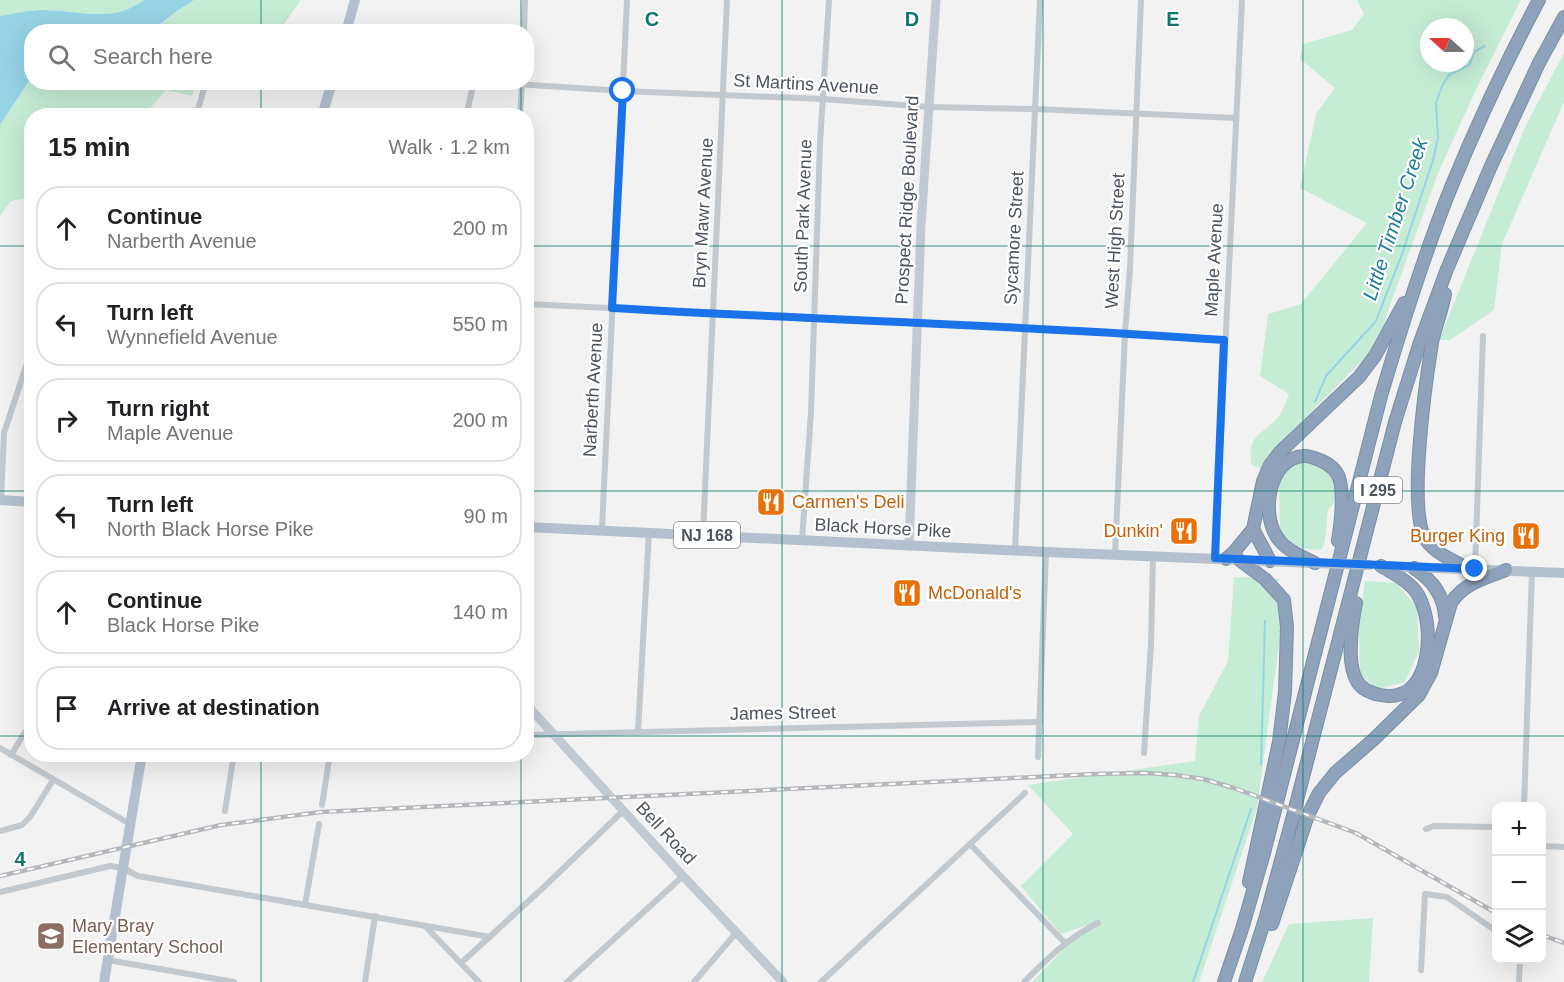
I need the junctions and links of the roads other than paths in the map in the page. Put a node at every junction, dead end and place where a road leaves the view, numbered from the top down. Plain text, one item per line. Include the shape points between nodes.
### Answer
1 (355, 0) edge
2 (525, 0) edge
3 (627, 0) edge
4 (727, 0) edge
5 (829, 0) edge
6 (936, 0) edge
7 (1040, 0) edge
8 (1141, 0) edge
9 (1242, 0) edge
10 (1539, 0) edge
11 (1564, 17) edge
12 (348, 24) edge
13 (524, 24) edge
14 (534, 84) edge
15 (204, 90) edge
16 (330, 90) edge
17 (472, 90) edge
18 (522, 90) edge
19 (623, 91) junction
20 (723, 94) junction
21 (823, 99) junction
22 (929, 107) junction
23 (198, 108) edge
24 (324, 108) edge
25 (468, 108) edge
26 (520, 108) edge
27 (1035, 109) junction
28 (1135, 113) junction
29 (1236, 118) junction
30 (1447, 269) junction
31 (1419, 275) junction
32 (534, 304) edge
33 (612, 308) junction
34 (713, 314) junction
35 (814, 319) junction
36 (917, 324) junction
37 (1025, 328) junction
38 (1125, 333) junction
39 (1483, 336) dead end
40 (1224, 340) junction
41 (24, 372) edge
42 (1, 501) edge
43 (24, 502) edge
44 (1371, 516) junction
45 (534, 526) edge
46 (602, 529) junction
47 (1253, 529) junction
48 (649, 532) junction
49 (704, 534) junction
50 (802, 541) junction
51 (909, 546) junction
52 (1015, 550) junction
53 (1046, 552) junction
54 (1115, 555) junction
55 (1153, 556) junction
56 (1226, 559) junction
57 (1269, 561) junction
58 (1315, 563) junction
59 (1375, 566) junction
60 (1414, 568) junction
61 (1473, 569) junction
62 (1506, 570) junction
63 (1532, 571) junction
64 (1564, 573) edge
65 (1331, 594) junction
66 (1443, 630) junction
67 (534, 713) edge
68 (1040, 722) junction
69 (639, 732) junction
70 (24, 734) edge
71 (554, 734) junction
72 (534, 735) edge
73 (0, 748) edge
74 (1144, 753) dead end
75 (11, 755) junction
76 (1038, 757) dead end
77 (141, 762) edge
78 (233, 762) edge
79 (329, 762) edge
80 (53, 780) junction
81 (1025, 793) dead end
82 (1524, 802) edge
83 (322, 805) dead end
84 (225, 811) dead end
85 (623, 811) junction
86 (320, 824) dead end
87 (130, 825) junction
88 (1492, 827) edge
89 (1426, 829) dead end
90 (0, 831) edge
91 (970, 844) junction
92 (1546, 846) edge
93 (1564, 847) edge
94 (123, 868) junction
95 (683, 876) junction
96 (0, 892) edge
97 (304, 906) junction
98 (375, 916) junction
99 (1098, 923) dead end
100 (425, 925) junction
101 (1492, 928) edge
102 (737, 932) junction
103 (490, 937) junction
104 (1065, 943) junction
105 (1233, 957) junction
106 (108, 960) junction
107 (461, 963) junction
108 (1520, 964) edge
109 (1421, 970) dead end
110 (104, 982) edge
111 (234, 982) edge
112 (364, 982) edge
113 (479, 982) edge
114 (567, 982) edge
115 (694, 982) edge
116 (783, 982) edge
117 (821, 982) edge
118 (1024, 982) edge
119 (1224, 982) edge
120 (1245, 982) edge
121 (1252, 982) edge
122 (1519, 982) edge

1 - 12 main road
2 - 13 street
3 - 19 street, Narberth Avenue
4 - 20 street, Bryn Mawr Avenue
5 - 21 street, South Park Avenue
6 - 22 street, Prospect Ridge Boulevard
7 - 27 street, Sycamore Street
8 - 28 street, West High Street
9 - 29 street, Maple Avenue
10 - 31 highway, I 295 via 1464,158
11 - 30 highway, I 295 via 1491,165
14 - 19 street, St Martins Avenue
15 - 23 street
16 - 24 main road
17 - 25 street
18 - 26 street
19 - 20 street, St Martins Avenue
19 - 33 street, Narberth Avenue
20 - 21 street, St Martins Avenue
20 - 34 street, Bryn Mawr Avenue
21 - 22 street, St Martins Avenue
21 - 35 street, South Park Avenue
22 - 27 street, St Martins Avenue
22 - 36 street, Prospect Ridge Boulevard
27 - 28 street, St Martins Avenue
27 - 37 street, Sycamore Street
28 - 29 street, St Martins Avenue
28 - 38 street, West High Street
29 - 40 street, Maple Avenue
30 - 44 highway, I 295 via 1402,395
30 - 61 highway via 1423,407 1418,497 1425,538 1445,556
31 - 47 highway via 1375,356 1359,377 1270,465
31 - 65 highway, I 295 via 1381,396
32 - 33 street
33 - 34 street
33 - 46 street, Narberth Avenue
34 - 35 street
34 - 49 street, Bryn Mawr Avenue
35 - 36 street
35 - 50 street, South Park Avenue
36 - 37 street
36 - 51 street, Prospect Ridge Boulevard
37 - 38 street
37 - 52 street, Sycamore Street
38 - 40 street
38 - 54 street, West High Street
39 - 61 street
40 - 56 street, Maple Avenue
41 - 42 street via 4,433
42 - 43 main road
44 - 59 highway via 1354,615 1353,667 1363,688 1387,696 1399,695 1419,678 1428,624 1422,600 1411,586
44 - 120 highway, I 295 via 1266,916
45 - 46 main road, Black Horse Pike / NJ 168
46 - 48 main road, Black Horse Pike / NJ 168
47 - 56 highway
47 - 57 highway
48 - 49 main road, Black Horse Pike / NJ 168
48 - 69 street
49 - 50 main road, Black Horse Pike / NJ 168
50 - 51 main road, Black Horse Pike / NJ 168
51 - 52 main road, Black Horse Pike / NJ 168
52 - 53 main road, Black Horse Pike / NJ 168
53 - 54 main road, Black Horse Pike / NJ 168
53 - 68 street
54 - 55 main road, Black Horse Pike / NJ 168
55 - 56 main road, Black Horse Pike / NJ 168
55 - 74 street via 1152,645
56 - 57 main road, NJ 168
56 - 105 highway via 1265,579 1284,600 1287,627 1279,742
57 - 58 main road, NJ 168
58 - 59 main road, NJ 168, bridge
58 - 65 highway via 1280,542 1272,527 1268,504 1272,484 1284,465 1296,457 1311,456 1327,463 1340,479 1339,535
59 - 60 main road, NJ 168
60 - 61 main road, NJ 168
60 - 66 highway via 1430,578 1438,594 1445,614
61 - 62 main road, NJ 168
62 - 63 main road, NJ 168
62 - 66 highway via 1478,580 1458,593
63 - 64 main road, NJ 168
63 - 82 street
65 - 105 highway, I 295 via 1260,870
66 - 121 highway via 1431,673 1419,695 1335,773 1319,793 1308,815
67 - 71 street, Bell Road
68 - 69 street, James Street
68 - 76 street
69 - 71 street, James Street
70 - 75 street
71 - 72 street, James Street
71 - 85 street, Bell Road
73 - 75 street
75 - 80 street
77 - 87 main road
78 - 84 street
79 - 83 street
80 - 87 street
80 - 90 street via 22,825
81 - 91 street
85 - 95 street, Bell Road
85 - 103 street
86 - 97 street
87 - 94 main road
88 - 89 street
91 - 104 street
91 - 117 street
92 - 93 street
94 - 96 street via 110,866
94 - 97 street via 138,876
94 - 106 main road
95 - 102 street, Bell Road
95 - 114 street
97 - 98 street
98 - 100 street
98 - 112 street
99 - 104 street
100 - 103 street
100 - 107 street
101 - 109 street via 1447,897 1425,894
102 - 115 street
102 - 116 street, Bell Road
103 - 107 street
104 - 118 street
105 - 119 highway, I 295
106 - 110 main road
106 - 111 street
107 - 113 street
108 - 122 street

